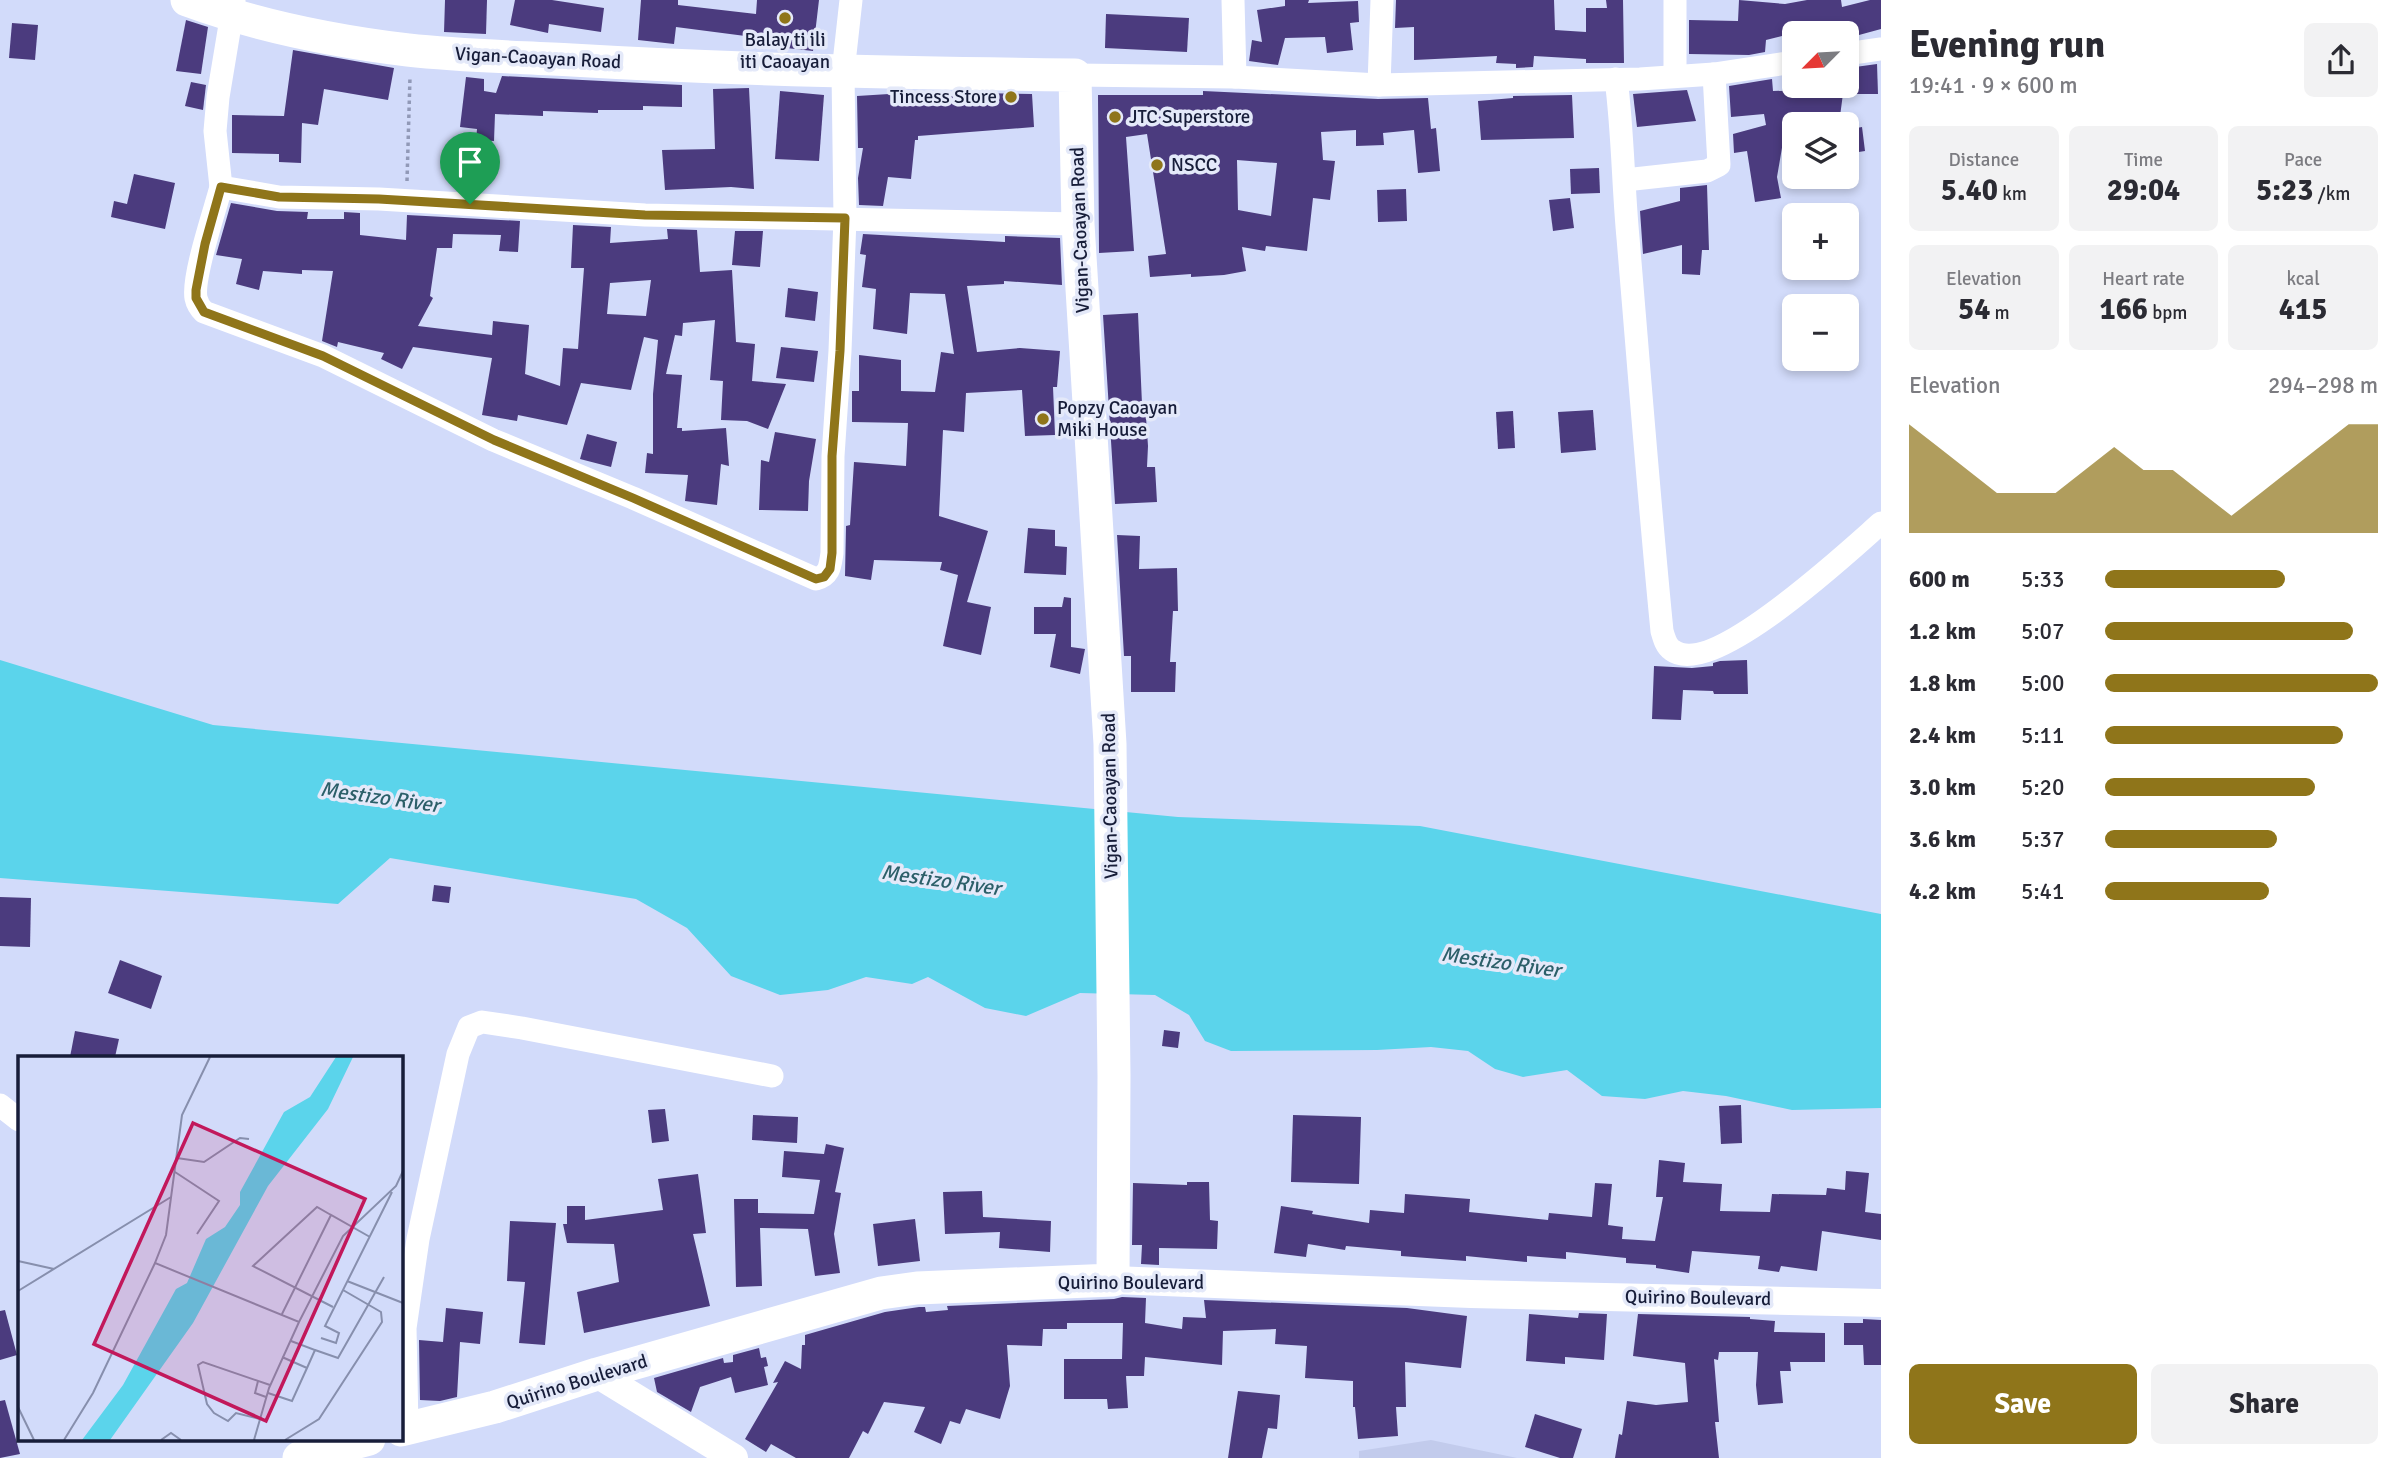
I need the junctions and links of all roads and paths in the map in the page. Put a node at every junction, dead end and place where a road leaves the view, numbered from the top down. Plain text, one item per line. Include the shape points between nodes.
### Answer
1 (187, 0) edge
2 (851, 0) edge
3 (1233, 0) edge
4 (1382, 0) edge
5 (1675, 0) edge
6 (233, 8) edge
7 (411, 50) junction
8 (1881, 50) edge
9 (1859, 53) edge
10 (1782, 64) edge
11 (843, 72) junction
12 (1714, 74) junction
13 (1075, 75) junction
14 (1675, 75) junction
15 (1235, 77) junction
16 (1616, 79) junction
17 (1379, 85) junction
18 (1625, 180) junction
19 (221, 187) junction
20 (407, 201) junction
21 (845, 218) junction
22 (1078, 223) junction
23 (1881, 523) edge
24 (772, 1076) dead end
25 (0, 1105) edge
26 (18, 1119) edge
27 (1113, 1280) junction
28 (1881, 1303) edge
29 (597, 1374) junction
30 (404, 1429) edge
31 (363, 1440) edge
32 (300, 1451) edge
33 (734, 1458) edge

1 - 6 main road, Vigan-Caoayan Road
2 - 11 street
3 - 15 street
4 - 17 street
5 - 14 street
6 - 7 main road, Vigan-Caoayan Road via 338,39
6 - 19 street via 215,131
7 - 11 main road, Vigan-Caoayan Road
7 - 20 path
8 - 9 street
10 - 12 street
11 - 13 main road, Vigan-Caoayan Road
11 - 21 street
12 - 14 street
12 - 18 street via 1719,165 1707,171
13 - 15 street
13 - 22 main road, Vigan-Caoayan Road
14 - 16 street
15 - 17 street
16 - 17 street
16 - 18 street
18 - 23 street via 1653,540 1662,631 1670,649 1696,655 1740,634 1800,594
19 - 20 street via 279,197
19 - 21 street via 196,290 204,312 323,356 494,440 816,579 830,569 832,553 832,456
20 - 21 street via 645,215
21 - 22 street
22 - 27 main road, Vigan-Caoayan Road via 1110,744
24 - 30 street via 523,1028 482,1023 470,1027 458,1054 418,1239 405,1328
25 - 26 street
27 - 28 street, Quirino Boulevard
27 - 29 main road, Quirino Boulevard via 881,1293
29 - 30 main road, Quirino Boulevard via 495,1407
29 - 33 street
31 - 32 main road

